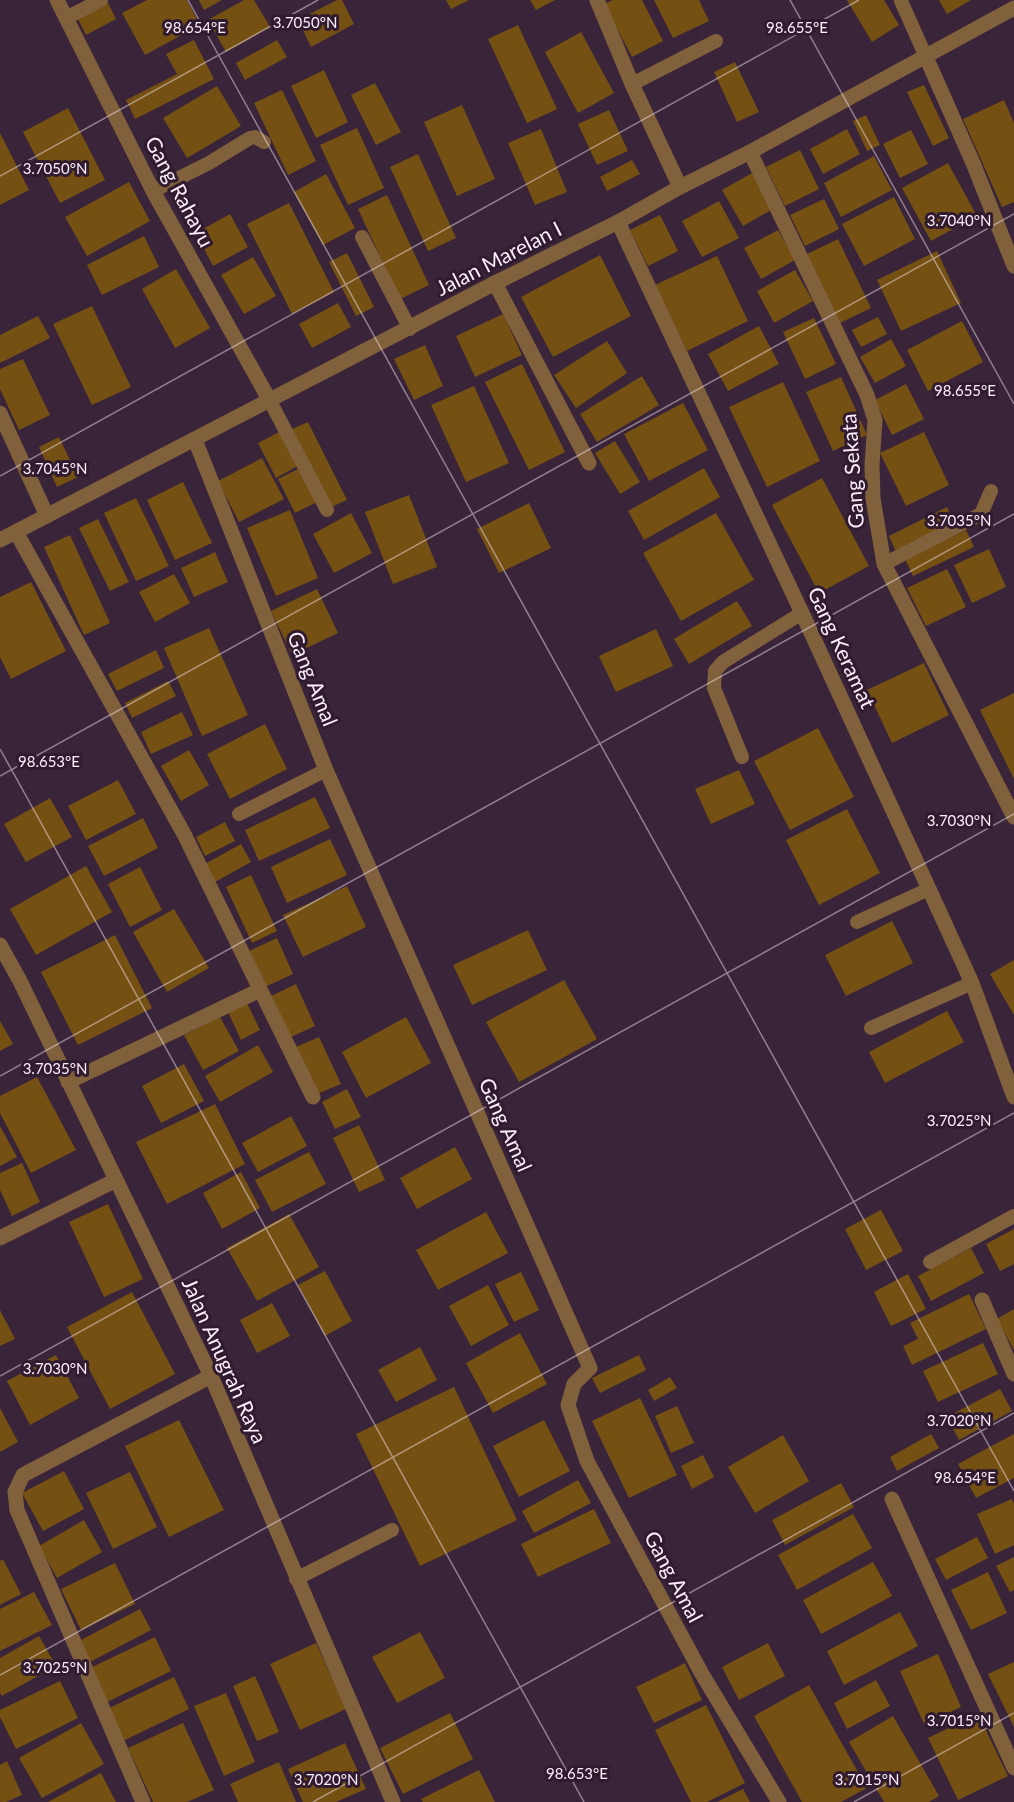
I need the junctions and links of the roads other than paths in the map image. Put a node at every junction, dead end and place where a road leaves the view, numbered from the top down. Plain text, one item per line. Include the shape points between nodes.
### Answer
1 (57, 0) edge
2 (101, 0) edge
3 (597, 0) edge
4 (901, 1) edge
5 (1014, 8) edge
6 (66, 18) junction
7 (716, 41) dead end
8 (926, 57) junction
9 (632, 84) junction
10 (264, 142) dead end
11 (750, 152) junction
12 (680, 187) junction
13 (153, 191) junction
14 (618, 222) junction
15 (362, 237) dead end
16 (1014, 266) edge
17 (495, 283) junction
18 (410, 329) junction
19 (270, 401) junction
20 (0, 413) edge
21 (195, 440) junction
22 (589, 462) dead end
23 (991, 491) dead end
24 (327, 510) dead end
25 (47, 516) junction
26 (16, 532) junction
27 (0, 540) edge
28 (884, 564) junction
29 (802, 613) junction
30 (741, 757) dead end
31 (326, 770) junction
32 (239, 814) dead end
33 (1014, 817) edge
34 (929, 889) junction
35 (857, 922) dead end
36 (0, 945) edge
37 (6, 972) edge
38 (972, 983) junction
39 (260, 990) junction
40 (871, 1028) dead end
41 (68, 1082) junction
42 (313, 1097) dead end
43 (1014, 1097) edge
44 (116, 1180) junction
45 (1014, 1216) edge
46 (0, 1238) edge
47 (930, 1262) dead end
48 (982, 1300) dead end
49 (1014, 1374) edge
50 (211, 1376) junction
51 (892, 1499) dead end
52 (392, 1530) dead end
53 (296, 1578) junction
54 (1014, 1768) edge
55 (143, 1802) edge
56 (393, 1802) edge
57 (779, 1802) edge

1 - 6 street, Gang Rahayu
2 - 6 lane
3 - 9 street
4 - 8 lane
5 - 8 street, Jalan Marelan I
6 - 13 street, Gang Rahayu
7 - 9 lane
8 - 11 street, Jalan Marelan I
8 - 16 street
9 - 12 street
10 - 13 lane via 250,138
11 - 12 street, Jalan Marelan I
11 - 28 street, Gang Sekata via 867,395 875,420 873,498
12 - 14 street, Jalan Marelan I
13 - 19 street, Gang Rahayu
14 - 17 street, Jalan Marelan I
14 - 29 street, Gang Keramat
15 - 18 lane
17 - 18 street, Jalan Marelan I
17 - 22 street
18 - 19 street, Jalan Marelan I
19 - 21 street, Jalan Marelan I
19 - 24 lane
20 - 25 street
21 - 25 street, Jalan Marelan I
21 - 31 street, Gang Amal
23 - 28 lane via 981,514
25 - 26 street, Jalan Marelan I
26 - 27 street, Jalan Marelan I
26 - 39 street via 184,834
28 - 33 street, Gang Sekata
29 - 30 lane via 723,662 715,671 714,688
29 - 34 street, Gang Keramat
31 - 32 lane
31 - 57 street, Gang Amal via 590,1368 574,1384 568,1405 587,1461 702,1674
34 - 35 lane
34 - 38 street, Gang Keramat
36 - 37 street, Jalan Anugrah Raya
37 - 41 street, Jalan Anugrah Raya via 20,981
38 - 40 lane
38 - 43 street, Gang Keramat
39 - 41 street
39 - 42 street
41 - 44 street, Jalan Anugrah Raya
44 - 46 street
44 - 50 street, Jalan Anugrah Raya
45 - 47 lane
48 - 49 street
50 - 53 street, Jalan Anugrah Raya
50 - 55 street via 23,1475 15,1492 17,1510
51 - 54 street
52 - 53 lane
53 - 56 street, Jalan Anugrah Raya

